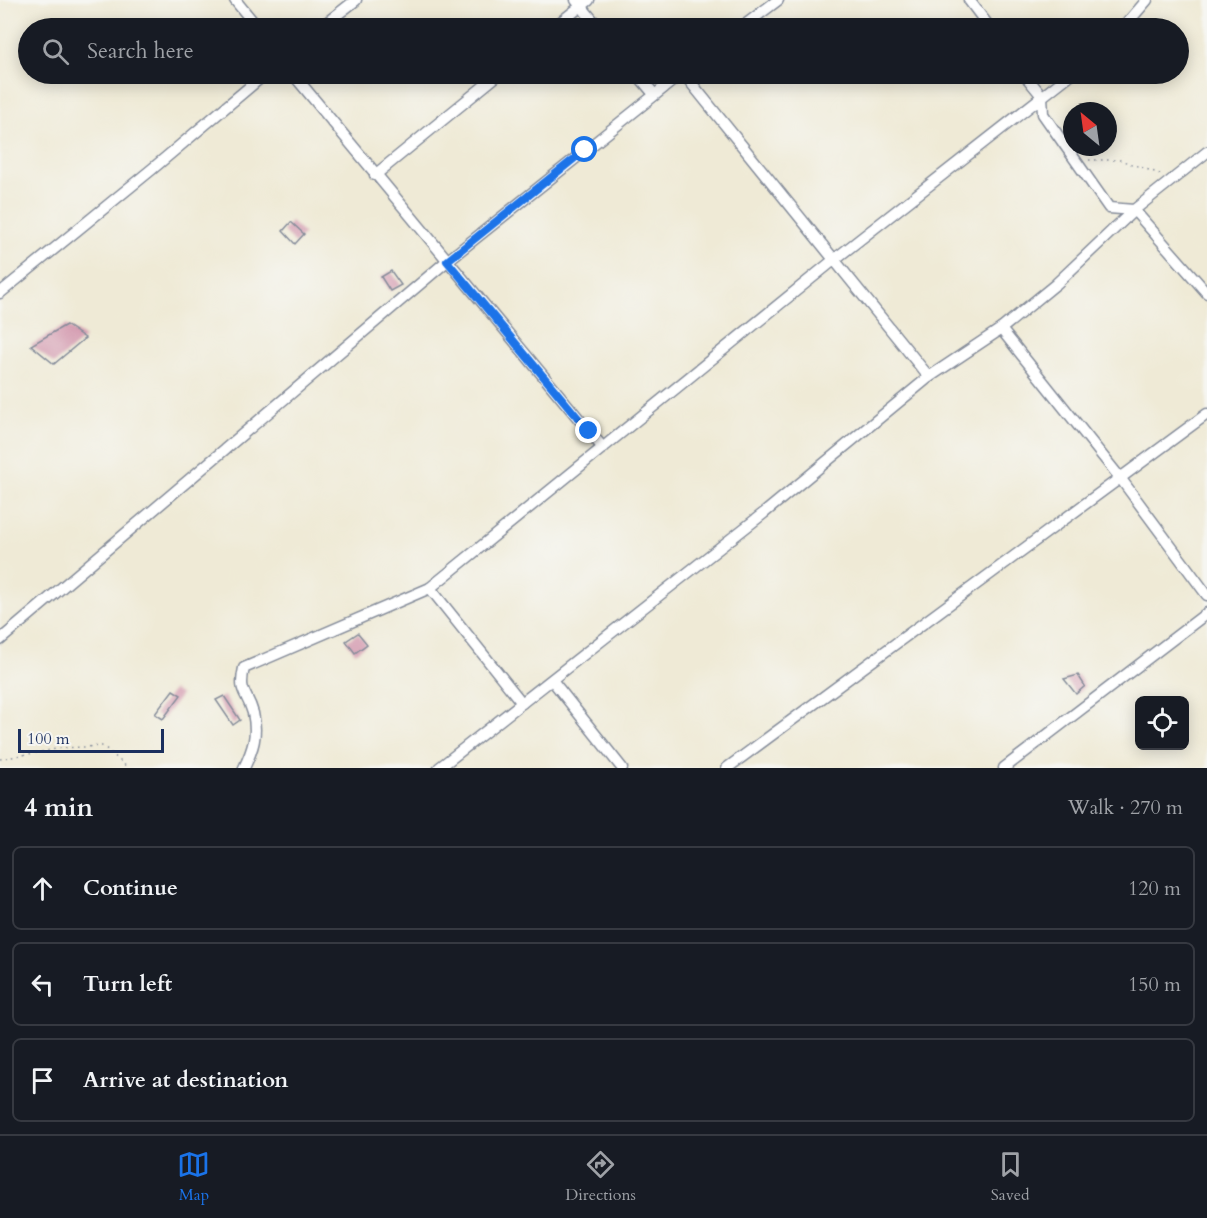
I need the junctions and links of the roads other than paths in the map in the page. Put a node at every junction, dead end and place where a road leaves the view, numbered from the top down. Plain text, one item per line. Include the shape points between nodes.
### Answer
1 (235, 0) edge
2 (356, 0) edge
3 (778, 0) edge
4 (969, 0) edge
5 (1146, 0) edge
6 (582, 2) edge
7 (250, 18) edge
8 (333, 18) edge
9 (564, 18) edge
10 (592, 18) edge
11 (754, 18) edge
12 (982, 18) edge
13 (1131, 18) edge
14 (253, 84) edge
15 (301, 84) edge
16 (486, 84) edge
17 (646, 84) edge
18 (668, 84) edge
19 (691, 84) edge
20 (1032, 84) edge
21 (1058, 84) edge
22 (654, 94) junction
23 (1042, 96) junction
24 (1207, 152) edge
25 (375, 175) junction
26 (1134, 210) junction
27 (835, 259) junction
28 (447, 261) junction
29 (0, 293) edge
30 (1207, 293) edge
31 (1001, 328) junction
32 (929, 377) junction
33 (1207, 414) edge
34 (603, 448) junction
35 (1121, 479) junction
36 (430, 588) junction
37 (1207, 595) edge
38 (1207, 613) edge
39 (0, 639) edge
40 (552, 680) junction
41 (522, 703) junction
42 (244, 768) edge
43 (439, 768) edge
44 (622, 768) edge
45 (727, 768) edge
46 (1004, 768) edge

1 - 7 street
2 - 8 street
3 - 11 street
4 - 12 street
5 - 13 street
6 - 9 street
6 - 10 street
14 - 29 street
15 - 25 street
16 - 25 street
17 - 22 street
18 - 22 street
19 - 27 street
20 - 23 street
21 - 23 street
22 - 28 street
23 - 26 street via 1043,114 1109,208
23 - 27 street
24 - 26 street
25 - 28 street
26 - 30 street
26 - 31 street via 1056,284
27 - 32 street
27 - 34 street
28 - 34 street
28 - 39 street
31 - 32 street
31 - 35 street
32 - 40 street
33 - 35 street
34 - 36 street
35 - 37 street
35 - 45 street
36 - 41 street
36 - 42 street via 244,668 240,684 253,713 255,742
38 - 46 street
40 - 41 street
40 - 44 street
41 - 43 street

